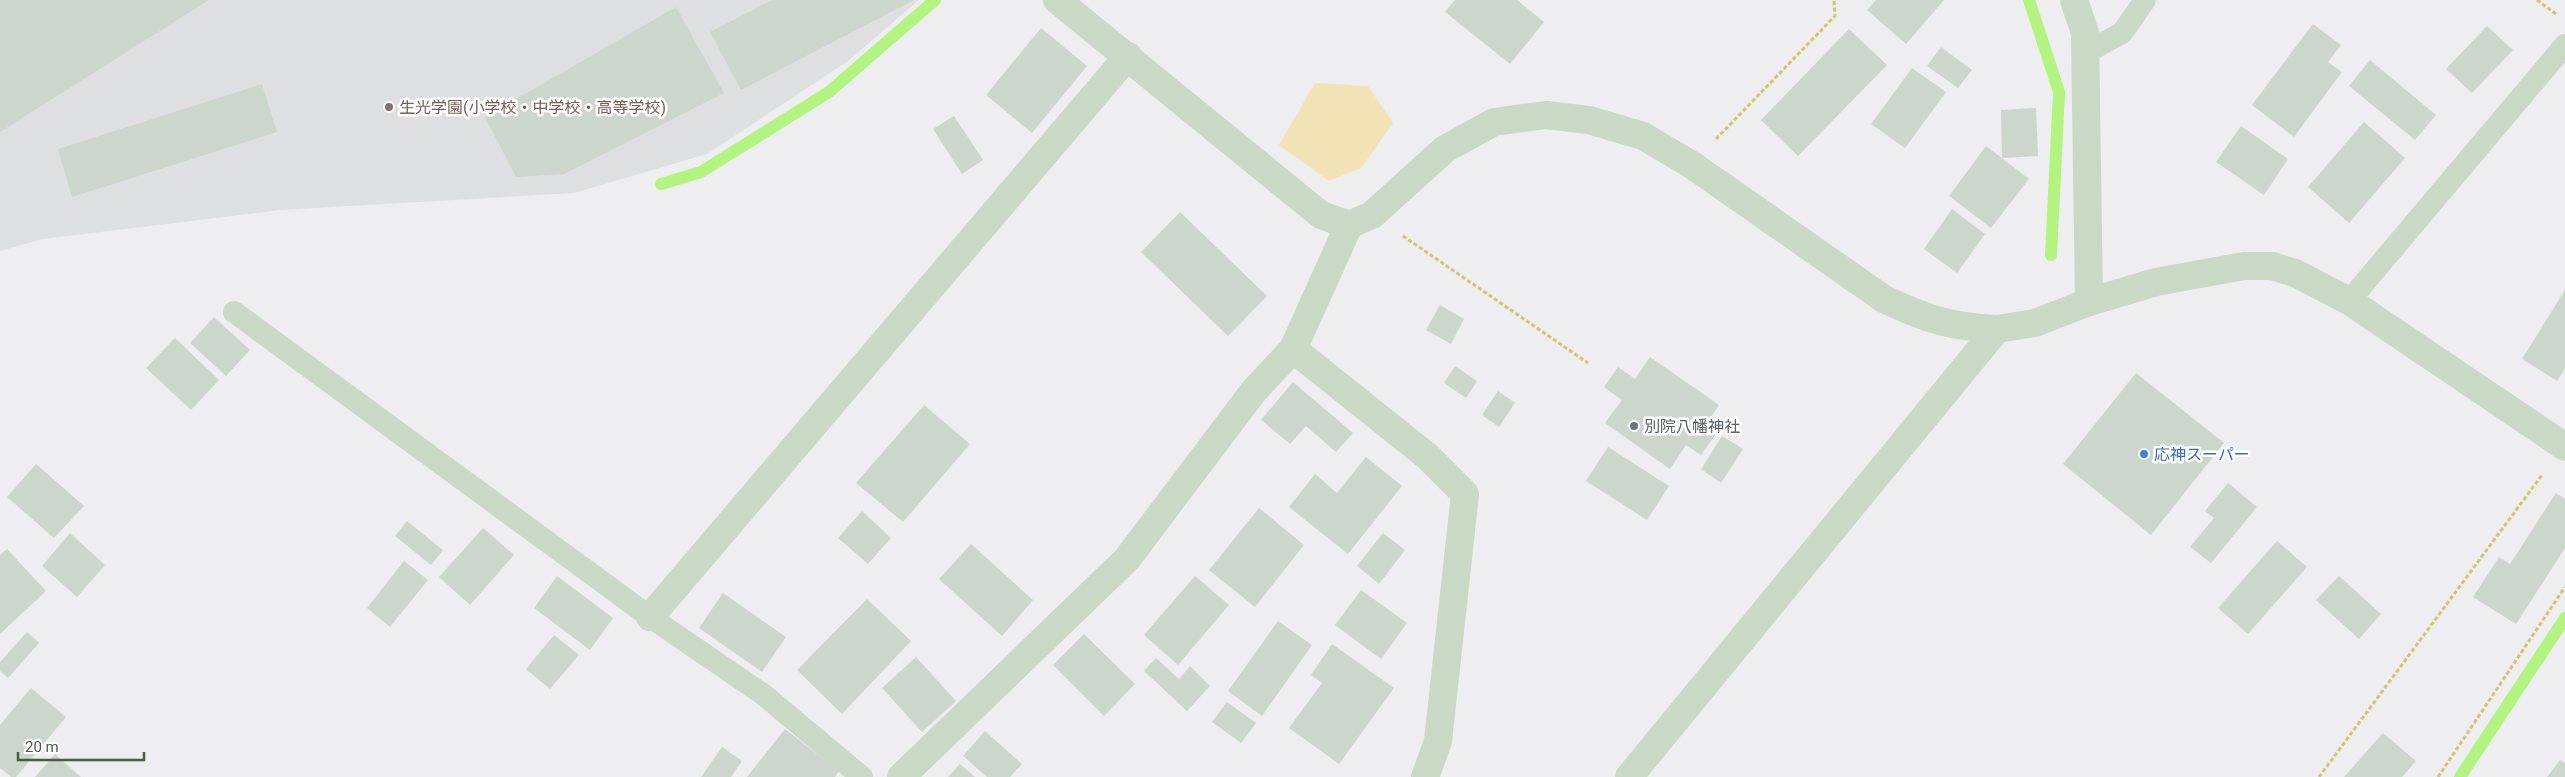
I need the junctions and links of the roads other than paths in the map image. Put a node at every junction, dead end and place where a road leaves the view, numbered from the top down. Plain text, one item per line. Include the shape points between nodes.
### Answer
1 (1057, 0) edge
2 (2074, 0) edge
3 (2145, 0) edge
4 (2565, 45) edge
5 (2085, 53) junction
6 (1128, 56) junction
7 (1361, 220) junction
8 (2349, 301) junction
9 (2089, 302) junction
10 (234, 312) dead end
11 (1997, 329) junction
12 (1293, 348) junction
13 (2564, 447) edge
14 (650, 617) junction
15 (862, 777) edge
16 (901, 777) edge
17 (1425, 777) edge
18 (1628, 777) edge

1 - 6 street
2 - 5 street via 2085,33
3 - 5 lane via 2122,32
4 - 8 lane
5 - 9 street
6 - 7 street via 1321,215
6 - 14 street
7 - 11 street via 1445,148 1494,122 1546,115 1589,120 1643,136 1692,165 1884,299 1919,315 1960,327
7 - 12 street
8 - 9 street via 2295,273 2272,266 2244,266 2156,282
8 - 13 street
9 - 11 street via 2035,323
10 - 14 lane
11 - 18 street
12 - 16 street via 1254,392 1127,558
12 - 17 street via 1427,456 1465,494 1438,741
14 - 15 lane via 764,695

